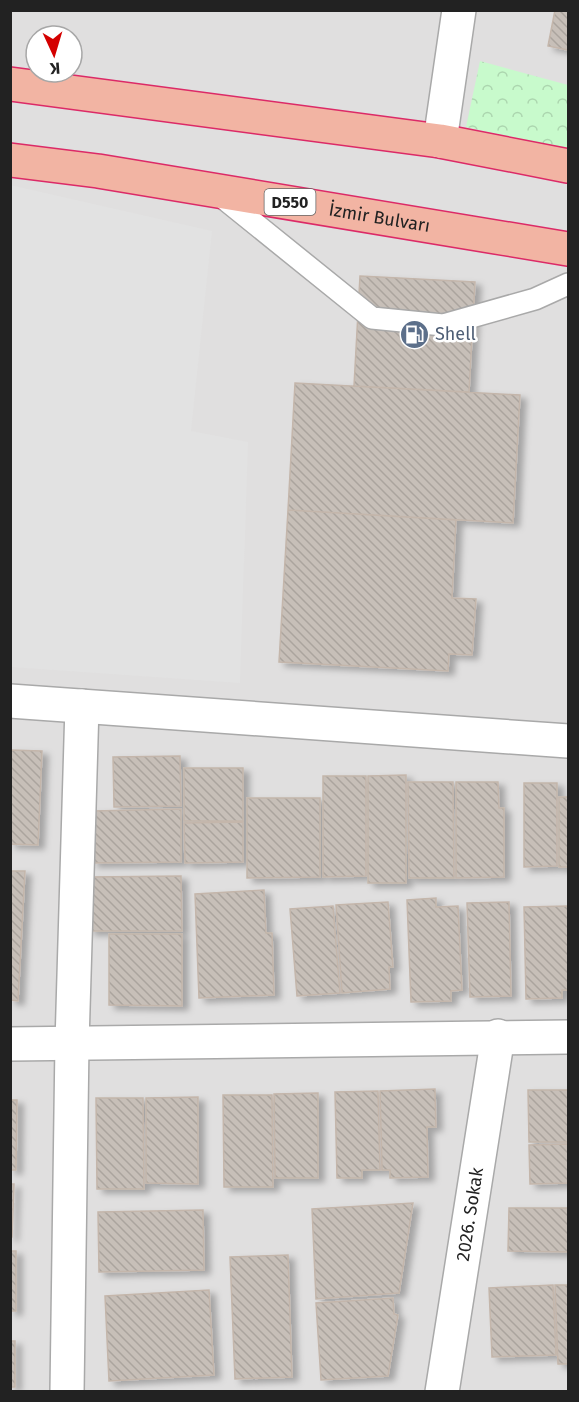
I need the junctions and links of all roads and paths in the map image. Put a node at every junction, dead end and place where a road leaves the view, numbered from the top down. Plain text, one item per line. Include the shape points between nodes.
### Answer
1 (459, 10) edge
2 (10, 84) edge
3 (440, 141) junction
4 (10, 160) edge
5 (568, 166) edge
6 (212, 189) junction
7 (568, 249) edge
8 (568, 284) edge
9 (10, 701) edge
10 (82, 706) junction
11 (568, 741) edge
12 (498, 1036) junction
13 (568, 1037) edge
14 (72, 1043) junction
15 (10, 1044) edge
16 (68, 1392) edge
17 (442, 1392) edge

1 - 3 street
2 - 3 highway
3 - 5 highway
4 - 6 highway, İzmir Bulvarı / D550
6 - 7 highway, İzmir Bulvarı / D550
6 - 8 lane via 372,318 443,325 535,299
9 - 10 street
10 - 11 street
10 - 14 street
12 - 13 street
12 - 14 street
12 - 17 street, 2026. Sokak
14 - 15 street
14 - 16 street

